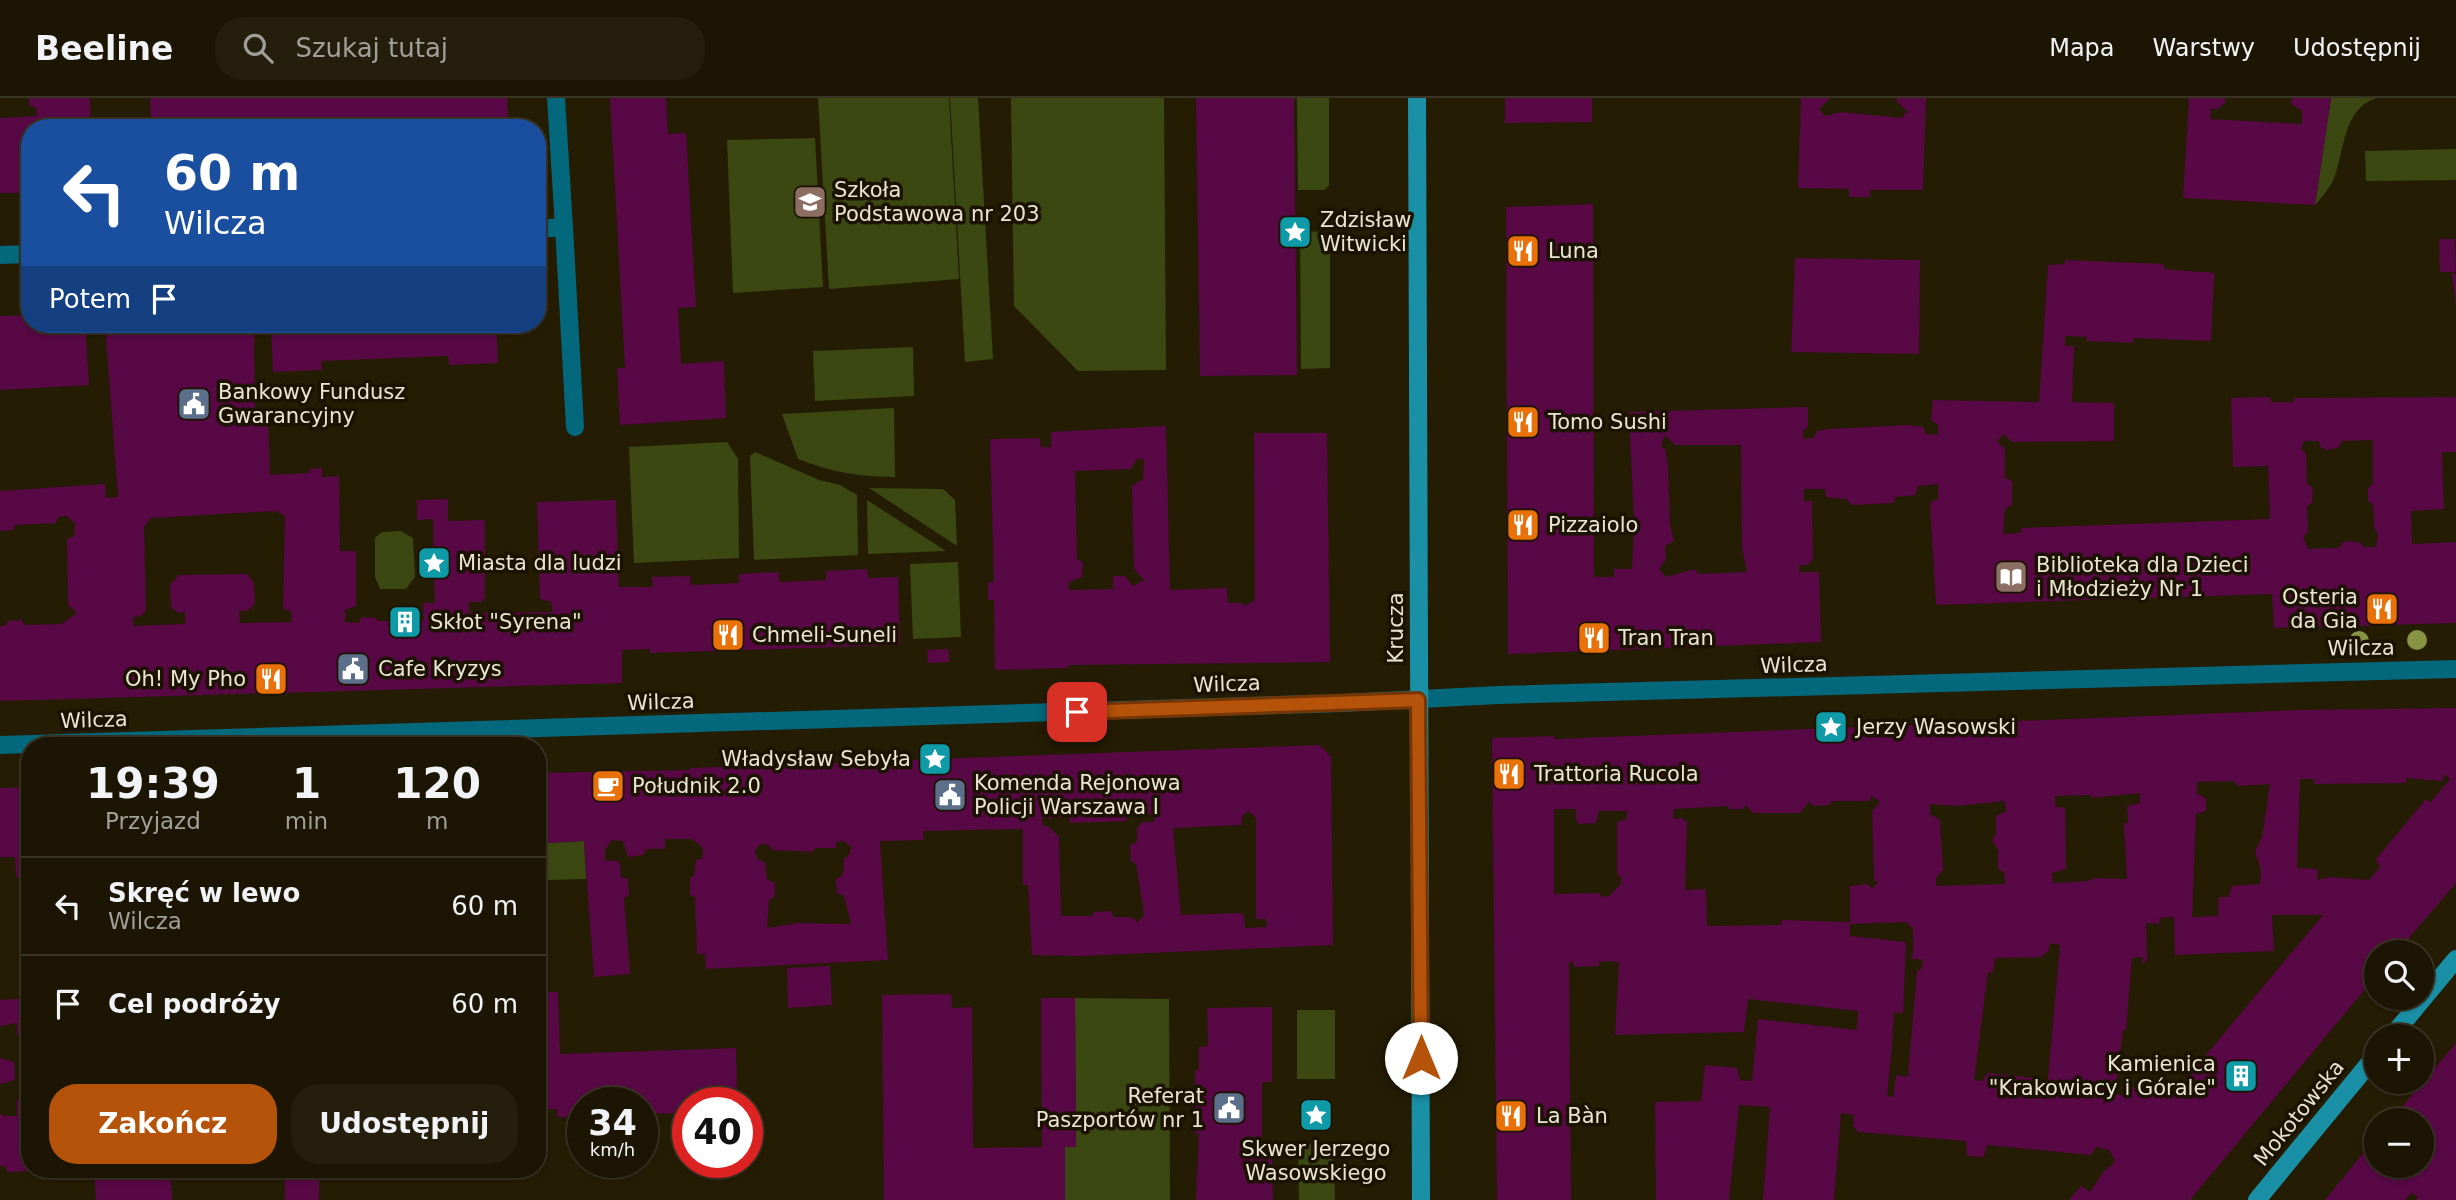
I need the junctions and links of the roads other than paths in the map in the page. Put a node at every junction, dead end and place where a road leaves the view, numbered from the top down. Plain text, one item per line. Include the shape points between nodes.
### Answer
1 (556, 98) edge
2 (1417, 98) edge
3 (564, 227) junction
4 (546, 228) edge
5 (21, 254) edge
6 (0, 255) edge
7 (575, 428) dead end
8 (2456, 669) edge
9 (1418, 700) junction
10 (252, 737) edge
11 (21, 744) edge
12 (0, 745) edge
13 (2456, 958) edge
14 (2402, 1024) edge
15 (2364, 1070) edge
16 (1421, 1200) edge
17 (2258, 1200) edge

1 - 3 street
2 - 9 street, Krucza
3 - 4 street
3 - 7 street
5 - 6 street
8 - 9 street, Wilcza
9 - 10 street, Wilcza
9 - 16 street, Krucza
11 - 12 street, Wilcza
13 - 14 street
15 - 17 street, Mokotowska

